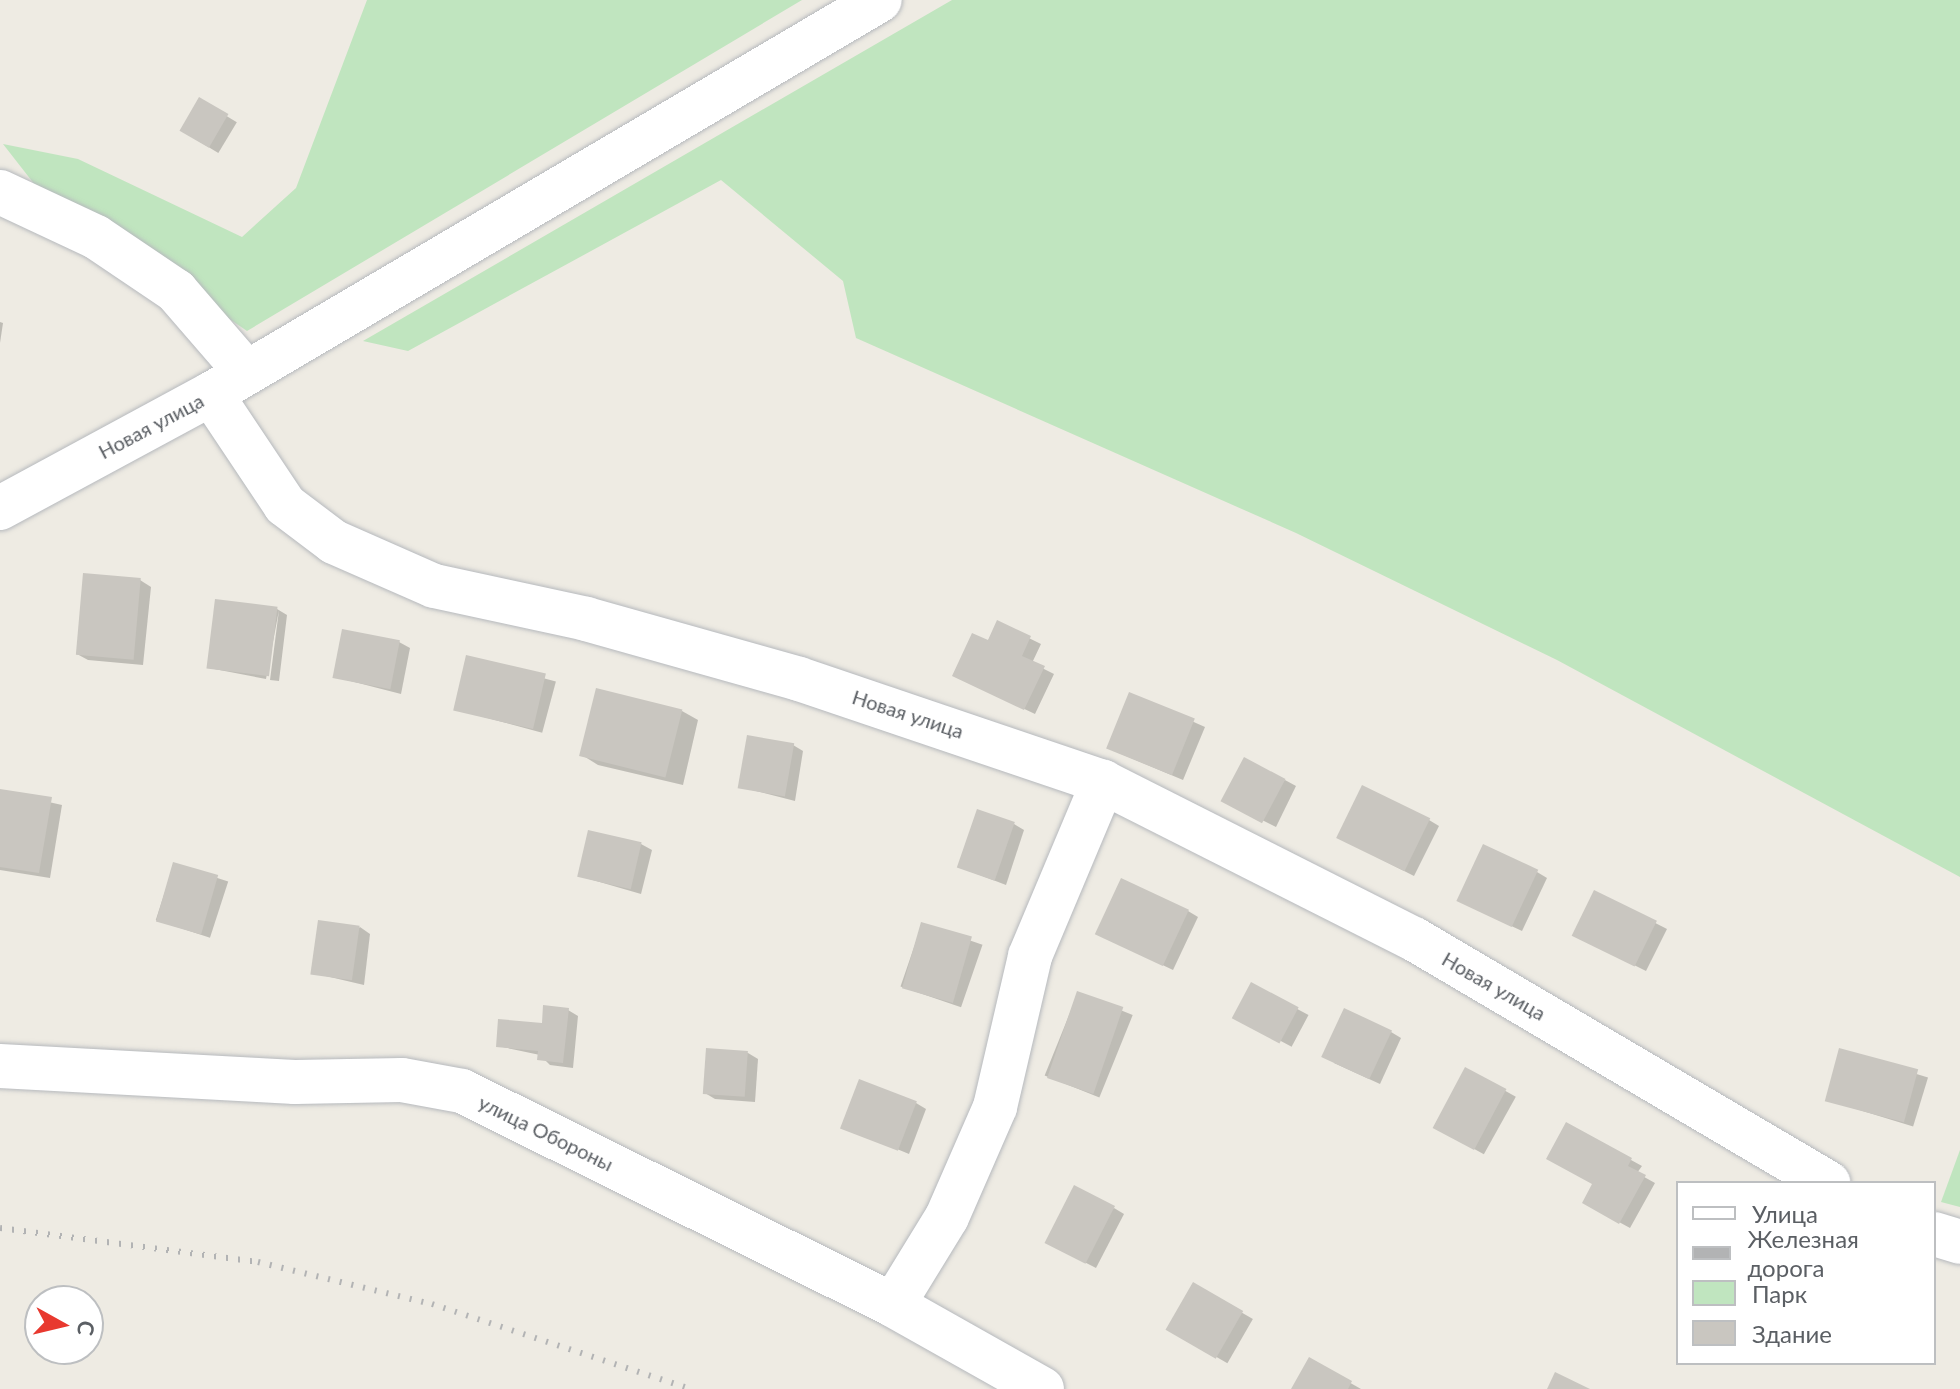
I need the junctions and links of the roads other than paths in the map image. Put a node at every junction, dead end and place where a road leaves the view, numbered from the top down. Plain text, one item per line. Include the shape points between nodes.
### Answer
1 (880, 0) edge
2 (0, 192) edge
3 (228, 382) junction
4 (3, 500) edge
5 (1103, 782) junction
6 (0, 1066) edge
7 (1826, 1181) edge
8 (1936, 1235) edge
9 (1960, 1242) edge
10 (893, 1305) junction
11 (1042, 1389) edge

1 - 3 street
2 - 3 street via 96,237 176,291
3 - 4 street, Новая улица
3 - 5 street, Новая улица via 285,505 334,542 434,586 586,619 799,679
5 - 7 street, Новая улица via 1414,939
5 - 10 street via 1030,956 995,1107 947,1217
6 - 10 street, улица Обороны via 295,1082 402,1080 462,1091
8 - 9 street
10 - 11 street, улица Обороны

